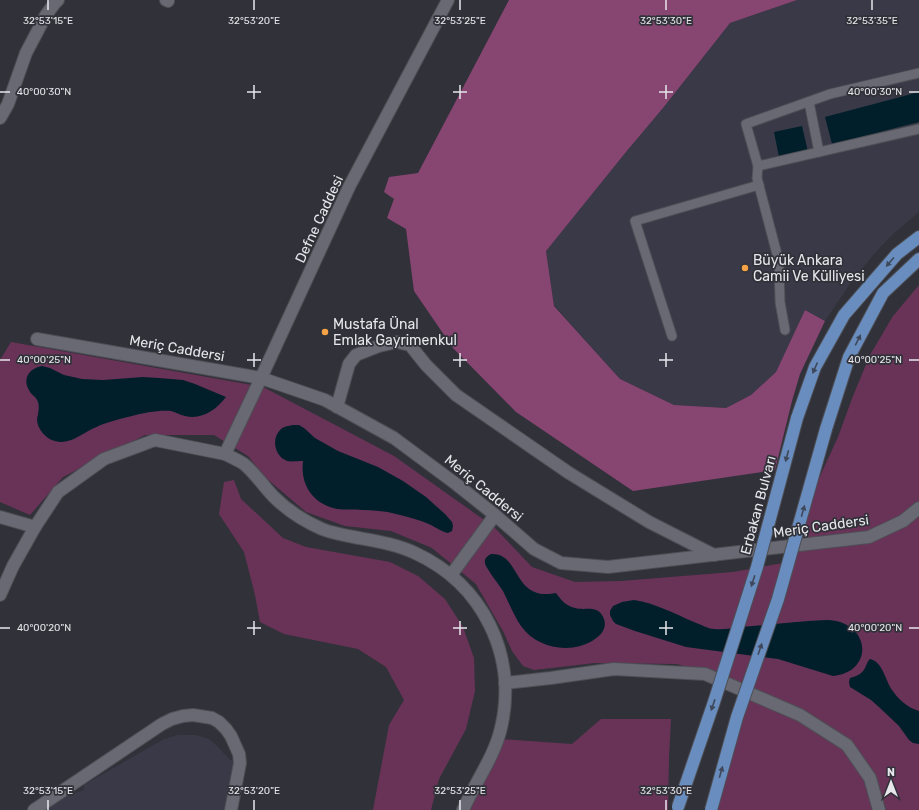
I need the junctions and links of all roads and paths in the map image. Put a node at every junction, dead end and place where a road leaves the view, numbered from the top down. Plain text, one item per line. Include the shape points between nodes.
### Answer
1 (58, 0) edge
2 (448, 0) edge
3 (919, 72) edge
4 (809, 102) junction
5 (0, 118) edge
6 (919, 129) edge
7 (819, 152) junction
8 (758, 166) junction
9 (759, 185) junction
10 (919, 237) edge
11 (919, 260) edge
12 (785, 330) dead end
13 (672, 336) dead end
14 (37, 339) dead end
15 (261, 378) junction
16 (337, 406) junction
17 (225, 454) junction
18 (919, 508) edge
19 (495, 515) junction
20 (0, 516) edge
21 (35, 528) junction
22 (714, 555) junction
23 (451, 575) junction
24 (0, 595) edge
25 (504, 683) junction
26 (678, 809) edge
27 (34, 810) edge
28 (231, 810) edge
29 (463, 810) edge
30 (711, 810) edge
31 (879, 810) edge

1 - 5 street via 46,14 26,52 8,104
2 - 15 street, Defne Caddesi via 349,187
3 - 4 street via 830,94
4 - 7 street
4 - 8 street via 746,124
6 - 7 street
7 - 8 street
8 - 9 street
9 - 12 street via 778,258 780,302
9 - 13 street via 635,221
10 -> 26 highway, Erbakan Bulvarı, bridge via 897,254 844,315 815,367 797,418 757,567
30 -> 11 highway, bridge via 737,717 778,599 826,429 850,357 883,293
14 - 15 street, Meriç Caddersi
15 - 16 street, Meriç Caddersi
15 - 17 street, Defne Caddesi
16 - 19 street, Meriç Caddersi via 394,438
16 - 22 street via 349,364 356,355 397,342 410,345 456,395 576,477 649,522
17 - 21 street via 155,440 104,459 58,492
17 - 23 street via 243,464 287,508 322,529 401,547 428,559
18 - 22 street, Meriç Caddersi via 903,521 869,537
19 - 22 street, Meriç Caddersi via 534,549 561,563 608,567
19 - 23 street
20 - 21 street
21 - 24 street
23 - 25 street via 472,596 490,624 501,658
25 - 29 street via 504,709 496,746
25 - 31 street via 614,669 705,674 800,715 847,745 870,778
27 - 28 street via 162,724 172,719 193,715 219,722 231,736 239,754 240,763

